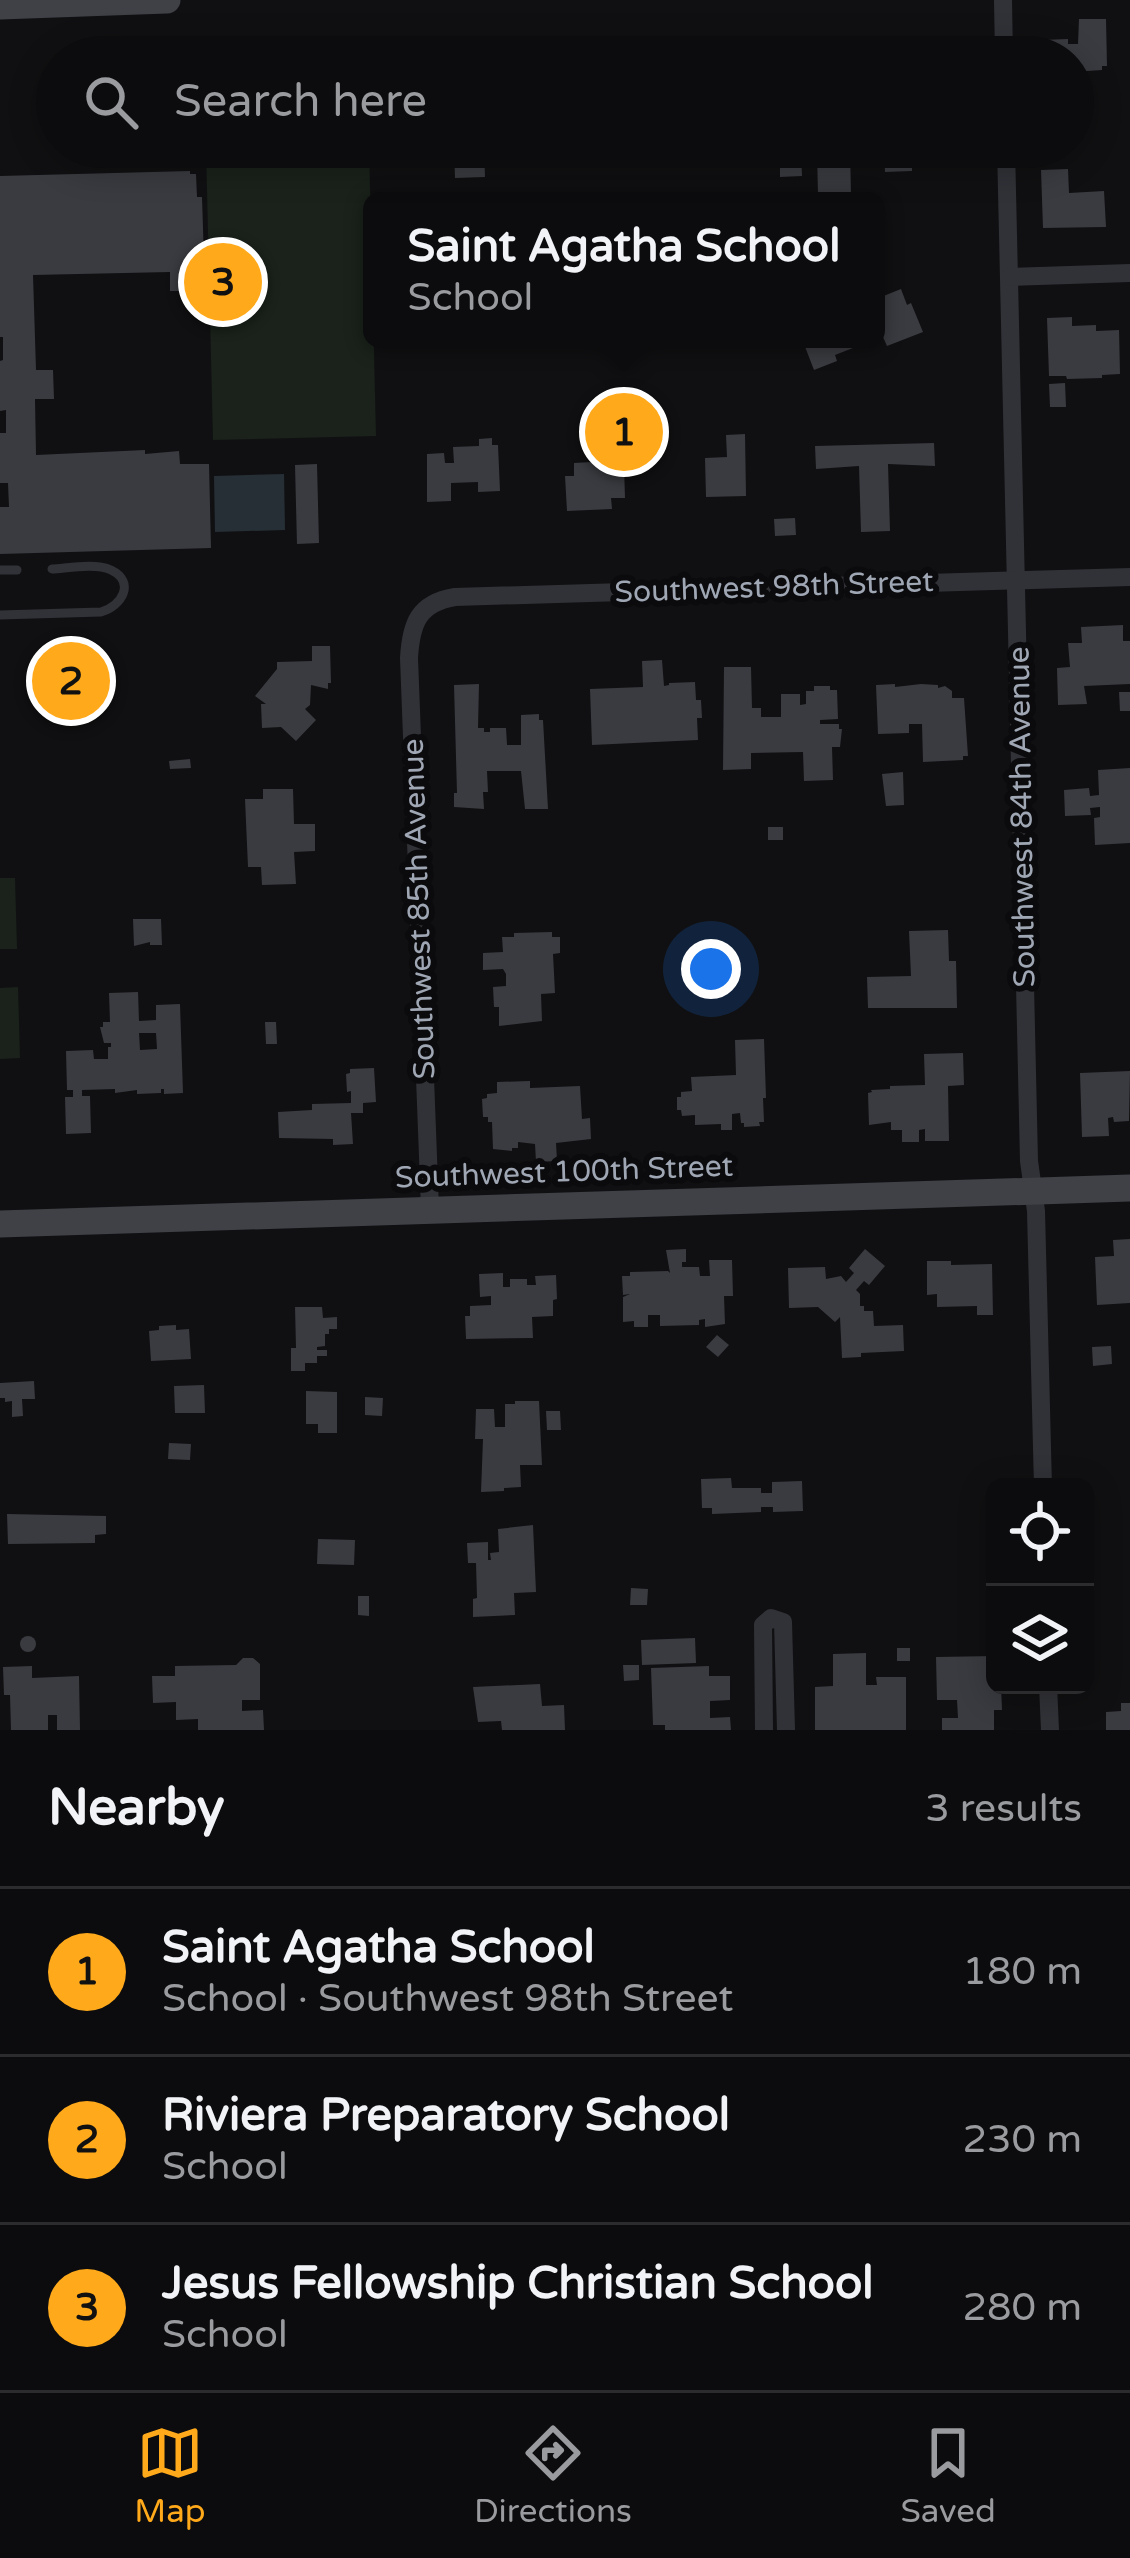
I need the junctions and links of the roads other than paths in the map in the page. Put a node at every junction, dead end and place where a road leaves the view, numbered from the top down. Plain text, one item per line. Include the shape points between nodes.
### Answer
1 (167, 0) edge
2 (1003, 0) edge
3 (0, 6) edge
4 (1004, 36) edge
5 (1007, 168) edge
6 (1130, 273) edge
7 (1010, 277) junction
8 (52, 568) dead end
9 (16, 569) dead end
10 (0, 570) edge
11 (1130, 578) edge
12 (1017, 581) junction
13 (422, 611) joint
14 (0, 615) edge
15 (1130, 1188) edge
16 (1033, 1190) junction
17 (430, 1210) junction
18 (0, 1224) edge
19 (1043, 1478) edge
20 (1048, 1694) edge
21 (764, 1730) edge
22 (786, 1730) edge
23 (1050, 1730) edge

1 - 3 street
2 - 4 street
5 - 7 street, Southwest 84th Avenue
6 - 7 street
7 - 12 street, Southwest 84th Avenue
8 - 14 lane via 107,568 122,580 123,596 101,612
9 - 10 lane
11 - 12 street, Southwest 98th Street
12 - 13 street, Southwest 98th Street via 455,597
12 - 16 street, Southwest 84th Avenue
13 - 17 street, Southwest 85th Avenue via 409,658
15 - 16 street, Southwest 100th Street
16 - 17 street, Southwest 100th Street
16 - 19 street, Southwest 84th Avenue
17 - 18 street, Southwest 100th Street
20 - 23 street
21 - 22 street via 763,1625 771,1618 783,1622

